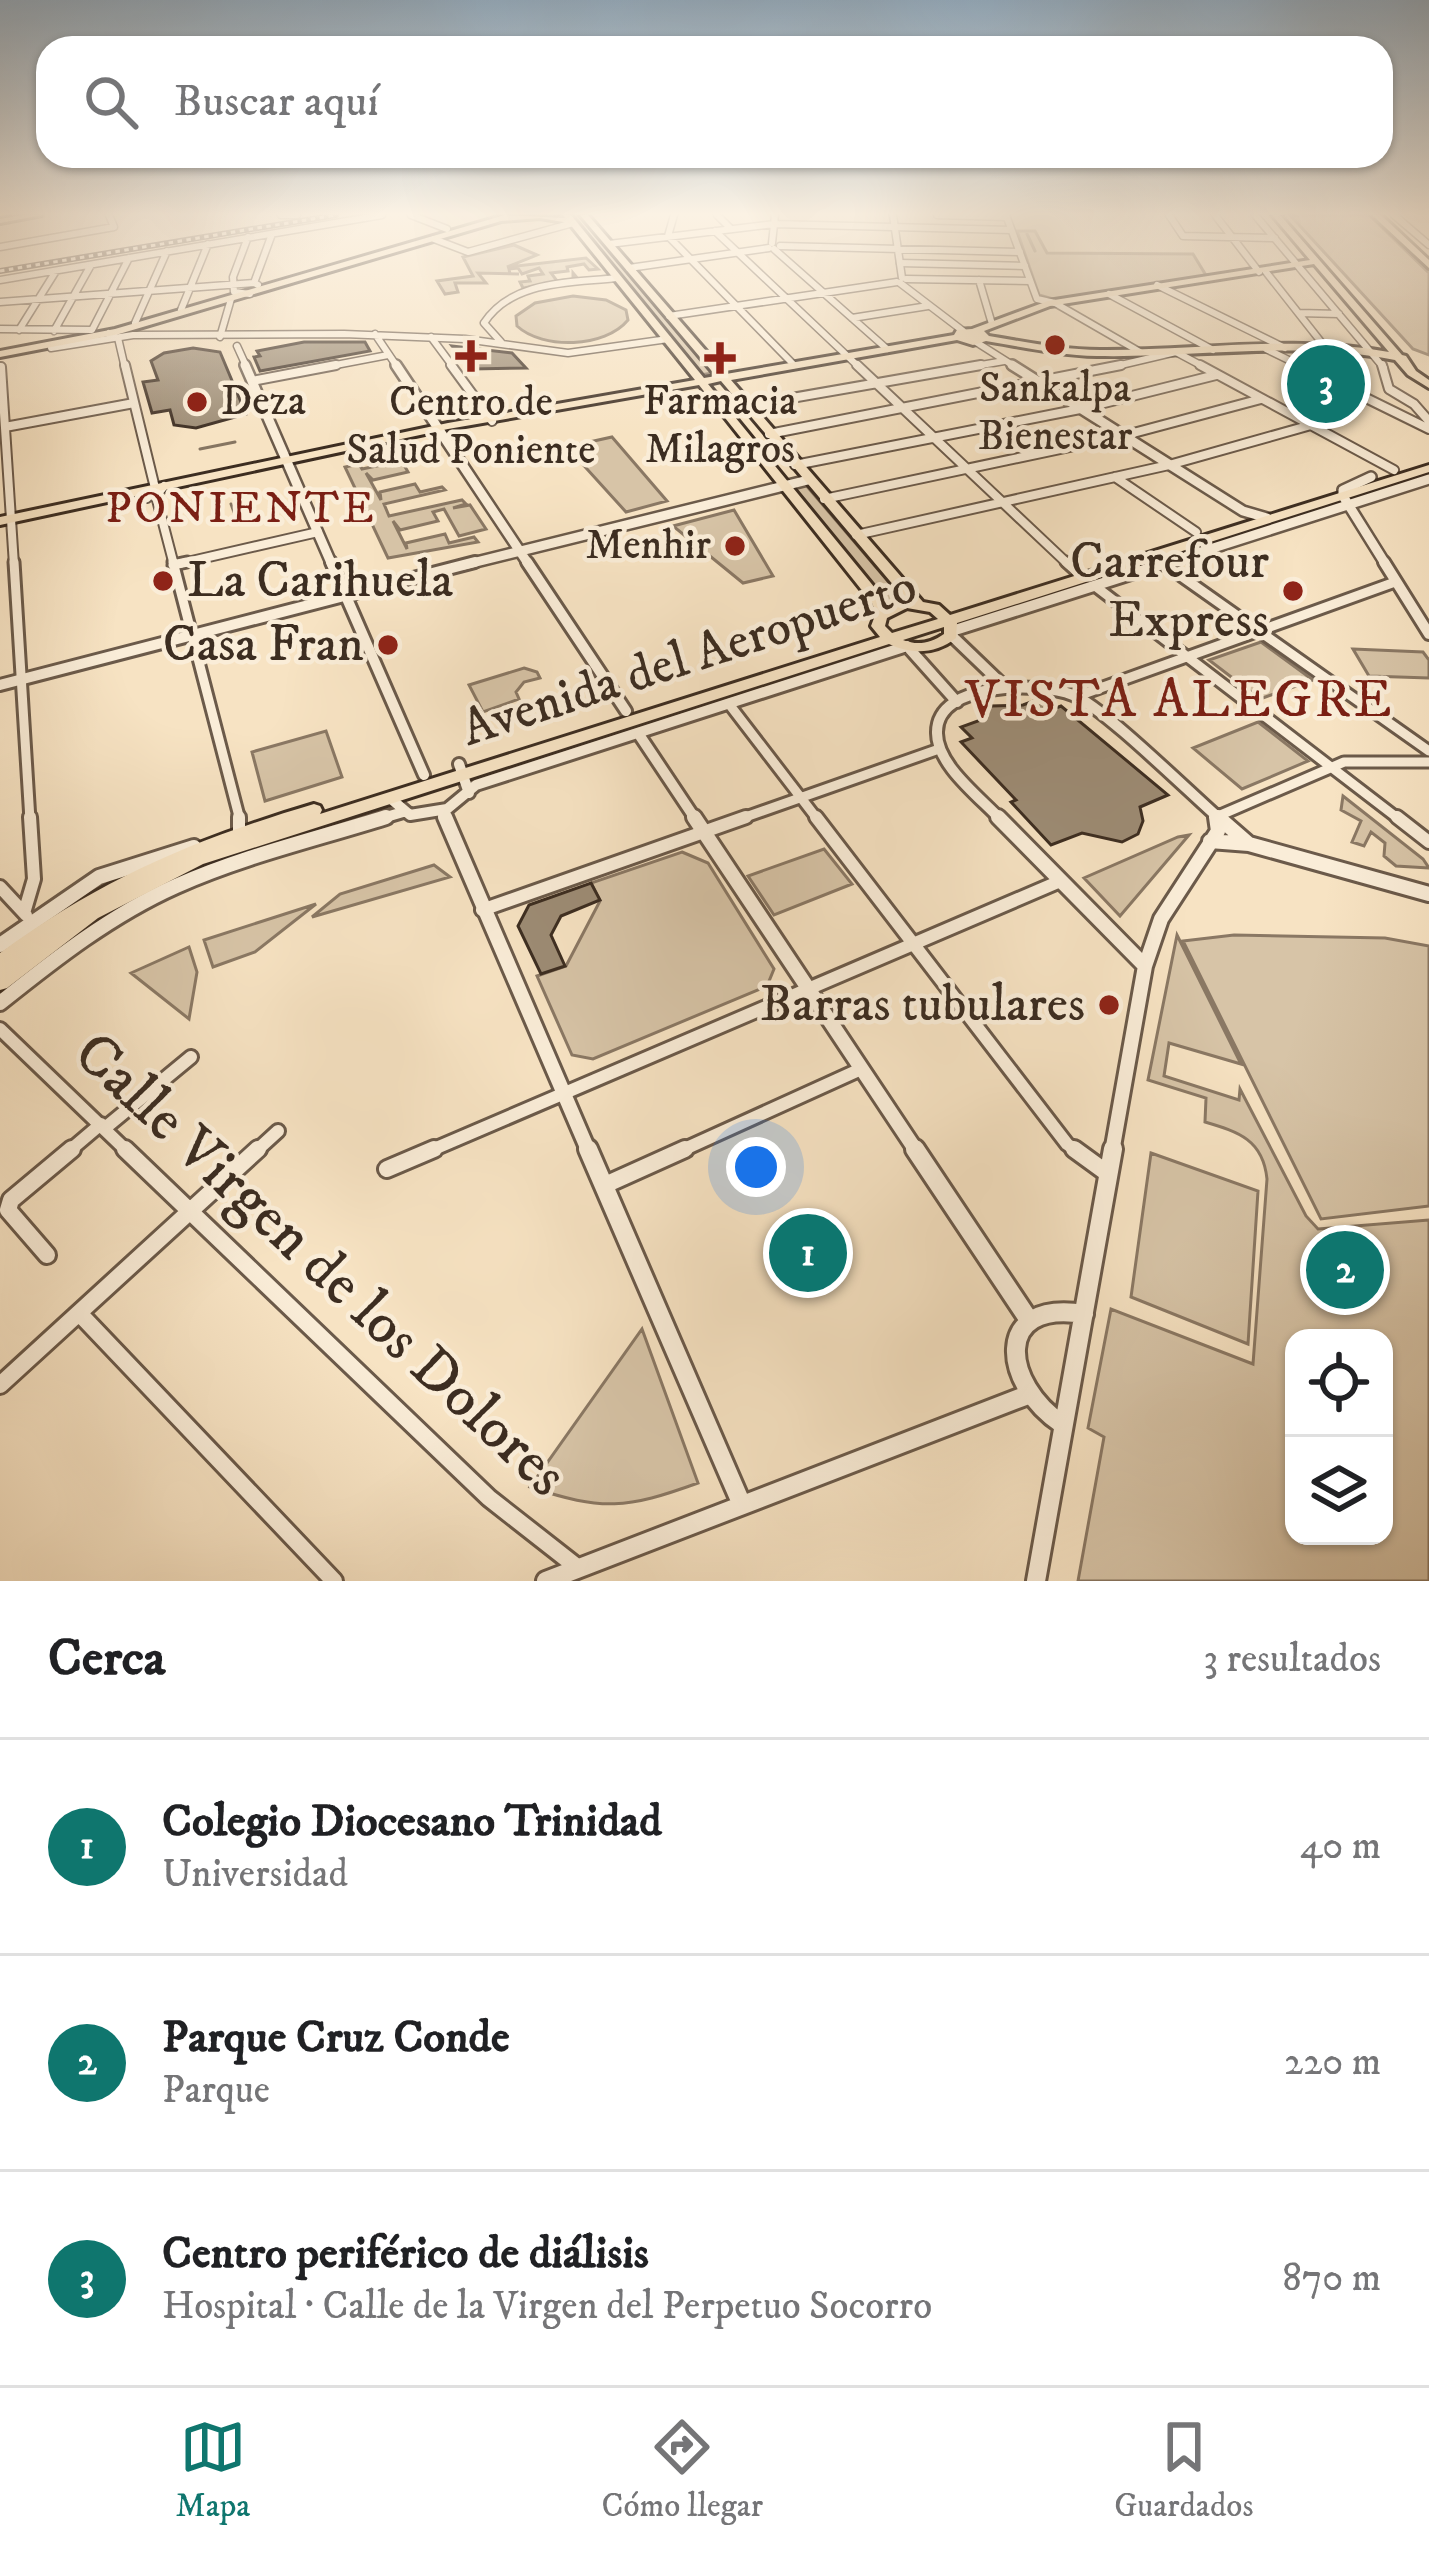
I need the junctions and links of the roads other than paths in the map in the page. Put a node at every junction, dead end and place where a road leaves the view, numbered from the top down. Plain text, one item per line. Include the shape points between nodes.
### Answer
1 (190, 288) edge
2 (242, 288) edge
3 (45, 289) edge
4 (78, 289) edge
5 (114, 289) edge
6 (180, 289) edge
7 (240, 289) edge
8 (240, 289) edge
9 (554, 289) edge
10 (625, 289) edge
11 (646, 289) edge
12 (720, 289) edge
13 (777, 289) edge
14 (819, 289) edge
15 (851, 289) edge
16 (910, 289) edge
17 (982, 289) edge
18 (1033, 289) edge
19 (1137, 289) edge
20 (1165, 289) edge
21 (1278, 289) edge
22 (1318, 289) edge
23 (1342, 289) edge
24 (150, 291) junction
25 (824, 293) junction
26 (111, 294) junction
27 (1109, 294) junction
28 (74, 296) junction
29 (787, 298) junction
30 (38, 299) junction
31 (0, 301) edge
32 (1055, 303) junction
33 (736, 306) junction
34 (928, 306) junction
35 (182, 310) junction
36 (1299, 313) junction
37 (1339, 314) junction
38 (669, 316) junction
39 (486, 318) junction
40 (852, 318) junction
41 (136, 323) junction
42 (992, 324) junction
43 (0, 329) edge
44 (19, 330) junction
45 (54, 331) junction
46 (87, 334) junction
47 (112, 334) junction
48 (375, 334) junction
49 (490, 334) junction
50 (257, 336) junction
51 (971, 336) junction
52 (220, 337) junction
53 (431, 337) junction
54 (465, 339) junction
55 (668, 339) junction
56 (478, 340) junction
57 (100, 342) junction
58 (503, 344) junction
59 (73, 345) junction
60 (237, 346) junction
61 (1325, 347) junction
62 (1286, 348) junction
63 (887, 349) junction
64 (1266, 349) junction
65 (1368, 349) junction
66 (52, 350) junction
67 (1214, 350) junction
68 (0, 352) edge
69 (1140, 352) junction
70 (1176, 352) junction
71 (388, 355) junction
72 (848, 356) junction
73 (1403, 359) junction
74 (1004, 361) junction
75 (794, 365) junction
76 (0, 368) edge
77 (1216, 375) junction
78 (1429, 375) edge
79 (720, 377) junction
80 (700, 380) junction
81 (252, 381) junction
82 (877, 383) junction
83 (1040, 384) junction
84 (1429, 385) edge
85 (1261, 399) junction
86 (1405, 399) junction
87 (134, 403) junction
88 (1382, 405) junction
89 (746, 406) junction
90 (904, 409) junction
91 (1080, 409) junction
92 (492, 421) junction
93 (1311, 425) junction
94 (1429, 425) edge
95 (4, 427) junction
96 (438, 431) junction
97 (769, 434) junction
98 (1122, 436) junction
99 (935, 437) junction
100 (1429, 458) edge
101 (288, 464) junction
102 (796, 464) junction
103 (1169, 465) junction
104 (1429, 468) edge
105 (968, 469) junction
106 (1394, 470) junction
107 (1371, 477) junction
108 (1114, 478) junction
109 (1429, 479) edge
110 (808, 480) junction
111 (784, 485) junction
112 (156, 492) junction
113 (824, 499) junction
114 (1344, 501) junction
115 (1004, 502) junction
116 (1249, 515) junction
117 (1267, 518) junction
118 (5, 524) edge
119 (318, 532) junction
120 (1196, 532) junction
121 (856, 535) junction
122 (518, 552) junction
123 (1164, 564) junction
124 (173, 566) junction
125 (1076, 571) junction
126 (1394, 582) junction
127 (1096, 586) junction
128 (346, 596) junction
129 (917, 604) junction
130 (882, 613) junction
131 (948, 624) junction
132 (1260, 630) junction
133 (1429, 634) edge
134 (192, 635) junction
135 (884, 635) junction
136 (907, 646) junction
137 (1187, 656) junction
138 (20, 679) junction
139 (1003, 685) junction
140 (0, 686) edge
141 (1078, 696) junction
142 (957, 702) junction
143 (729, 704) junction
144 (626, 711) junction
145 (638, 733) junction
146 (939, 748) junction
147 (1429, 751) edge
148 (1429, 762) edge
149 (1331, 766) junction
150 (424, 775) junction
151 (464, 777) junction
152 (802, 798) junction
153 (396, 805) junction
154 (442, 813) junction
155 (1216, 817) junction
156 (239, 832) junction
157 (703, 832) junction
158 (1210, 841) junction
159 (1429, 842) edge
160 (1249, 844) junction
161 (194, 847) junction
162 (1058, 882) junction
163 (0, 887) edge
164 (34, 887) junction
165 (1429, 894) edge
166 (58, 902) junction
167 (482, 910) junction
168 (24, 920) junction
169 (914, 944) junction
170 (0, 945) edge
171 (0, 963) edge
172 (1145, 967) junction
173 (0, 982) edge
174 (808, 989) junction
175 (0, 1003) edge
176 (0, 1029) edge
177 (191, 1057) dead end
178 (861, 1069) junction
179 (563, 1094) junction
180 (103, 1126) junction
181 (278, 1130) dead end
182 (387, 1168) dead end
183 (1107, 1173) junction
184 (605, 1185) junction
185 (5, 1195) edge
186 (189, 1211) junction
187 (47, 1255) dead end
188 (79, 1313) junction
189 (1084, 1314) junction
190 (1029, 1320) junction
191 (0, 1385) edge
192 (1024, 1396) junction
193 (1062, 1424) junction
194 (742, 1505) junction
195 (577, 1568) junction
196 (334, 1581) edge
197 (546, 1581) edge
198 (1036, 1581) edge

1 - 35 street
2 - 52 street
3 - 30 street
4 - 28 street
5 - 26 street
6 - 24 street
7 - 35 main road
8 - 47 main road
9 - 39 street via 518,295
10 - 55 main road
11 - 38 main road
12 - 33 street
13 - 29 street
14 - 25 street
15 - 25 street
16 - 34 street
17 - 42 street
18 - 32 street via 1038,300
19 - 27 main road
20 - 62 street
21 - 36 street
22 - 37 street
23 - 73 main road
24 - 26 street
24 - 41 street
25 - 29 street
25 - 40 street
26 - 28 street
26 - 46 street
27 - 32 main road
27 - 67 street
28 - 30 street
28 - 45 street
29 - 33 street
29 - 72 street
30 - 31 street
30 - 44 street
32 - 42 main road
32 - 69 street
33 - 38 street
33 - 75 street
34 - 40 street
34 - 51 street
35 - 41 main road
36 - 37 street
36 - 61 street
37 - 65 street
38 - 79 main road
39 - 49 street
39 - 54 street
40 - 63 street
41 - 47 main road
42 - 51 main road
43 - 44 street
44 - 45 street
45 - 46 street
46 - 47 main road
46 - 59 main road
46 - 66 main road
47 - 52 street
47 - 57 street
47 - 68 main road
47 - 87 street
48 - 50 street
48 - 53 street
48 - 71 street
49 - 56 street
49 - 58 street
50 - 52 street
50 - 60 street
51 - 63 main road
51 - 69 main road via 1074,352
51 - 74 street
52 - 60 street
53 - 54 street
53 - 92 street
54 - 56 street
55 - 58 street via 592,351
55 - 80 main road
56 - 58 street
57 - 59 street
57 - 66 street
59 - 66 main road
60 - 81 street
61 - 62 main road
61 - 65 main road
62 - 64 main road
63 - 72 main road
64 - 67 main road
64 - 88 street
65 - 73 main road
65 - 86 street via 1387,372 1389,389
66 - 68 main road
66 - 76 main road
67 - 70 main road
69 - 70 main road
70 - 77 street
70 - 83 street
71 - 81 street
71 - 96 street
72 - 75 main road
72 - 82 street
73 - 78 main road
73 - 84 main road
74 - 82 street
74 - 83 street
75 - 79 main road
76 - 95 street
77 - 85 street
77 - 91 street
79 - 80 main road
79 - 89 main road
80 - 92 main road
80 - 111 main road
81 - 101 street
82 - 89 street
82 - 90 street
83 - 90 street
83 - 91 street
85 - 93 street
85 - 98 street
86 - 88 street
86 - 94 street
87 - 95 street
87 - 112 street
88 - 94 street
89 - 97 main road
90 - 97 street
90 - 99 street
91 - 98 street
91 - 99 street
92 - 96 main road
93 - 103 street
93 - 106 street
95 - 118 street
96 - 101 main road
96 - 122 street
97 - 102 main road
98 - 103 street
98 - 105 street
99 - 102 street
99 - 105 street
100 - 106 main road, Avenida del Aeropuerto
101 - 112 main road
101 - 119 street
102 - 110 main road
103 - 108 street
103 - 116 street
104 - 114 main road, Avenida del Aeropuerto
105 - 113 street
105 - 115 street
106 - 107 main road, Avenida del Aeropuerto
107 - 114 street via 1342,491
107 - 116 main road, Avenida del Aeropuerto
108 - 115 street
108 - 120 street
109 - 114 street, Avenida del Aeropuerto
110 - 111 street
110 - 113 main road
111 - 122 street
111 - 130 main road
112 - 118 main road
112 - 124 street
113 - 121 main road
114 - 117 main road, Avenida del Aeropuerto
114 - 123 street, Avenida del Aeropuerto
114 - 126 street
115 - 121 street
115 - 125 street
116 - 117 street
116 - 120 main road, Avenida del Aeropuerto
117 - 131 main road, Avenida del Aeropuerto
118 - 138 street
119 - 124 street
119 - 128 street
120 - 125 main road, Avenida del Aeropuerto
121 - 129 main road
122 - 128 street
122 - 144 street
123 - 127 street, Avenida del Aeropuerto
123 - 132 street
124 - 134 street
125 - 131 main road, Avenida del Aeropuerto
126 - 132 street
126 - 133 street
127 - 131 street, Avenida del Aeropuerto
127 - 137 street
128 - 134 street
128 - 150 street
129 - 130 main road
129 - 131 main road
130 - 135 main road
131 - 135 main road, Avenida del Aeropuerto
131 - 136 main road via 931,647
131 - 139 street
132 - 137 street
132 - 147 street
134 - 138 street
134 - 156 street
135 - 136 main road
135 - 144 main road, Avenida del Aeropuerto
135 - 151 main road, Avenida del Aeropuerto
136 - 142 street
136 - 143 street, Avenida del Aeropuerto
137 - 141 street
137 - 149 street
138 - 140 street
138 - 164 street
139 - 141 street
139 - 142 street
141 - 155 street
142 - 146 street via 939,726
143 - 145 street, Avenida del Aeropuerto
143 - 152 street
144 - 151 main road, Avenida del Aeropuerto
145 - 151 street, Avenida del Aeropuerto via 476,785
145 - 157 street
146 - 152 street
146 - 162 street
148 - 149 street
149 - 155 street
149 - 159 street
150 - 151 main road, Avenida del Aeropuerto
150 - 156 main road, Avenida del Aeropuerto
151 - 153 main road, Avenida del Aeropuerto
151 - 154 street
152 - 157 street
152 - 169 street
153 - 154 street via 422,817
153 - 173 main road, Avenida del Aeropuerto via 224,850 154,878
153 - 175 street, Avenida del Aeropuerto via 171,888
154 - 167 street
155 - 158 street
155 - 160 street
156 - 161 main road, Avenida del Aeropuerto
157 - 167 street
157 - 174 street
158 - 160 street
158 - 172 street via 1161,919
160 - 165 street
161 - 166 street, Avenida del Aeropuerto via 112,871
161 - 171 main road, Avenida del Aeropuerto via 111,887
162 - 169 street
162 - 172 street
163 - 168 street
164 - 166 street via 40,903
164 - 168 street
166 - 168 street, Avenida del Aeropuerto
167 - 179 street
168 - 170 street, Avenida del Aeropuerto
169 - 174 street
169 - 183 street via 1066,1144
172 - 183 street
174 - 178 street
174 - 179 street
176 - 180 street, Calle Virgen de los Dolores
177 - 180 street
178 - 184 street
178 - 190 street
179 - 182 street
179 - 184 street
180 - 185 street
180 - 186 street, Calle Virgen de los Dolores
181 - 186 street
183 - 189 street
184 - 194 street
185 - 187 street via 8,1210
186 - 188 street
186 - 195 street, Calle Virgen de los Dolores via 489,1498
188 - 191 street
188 - 196 street
189 - 190 street via 1057,1308
189 - 193 street
190 - 192 street via 1016,1347
192 - 193 street
192 - 194 street
193 - 198 street
194 - 195 street
195 - 197 street

